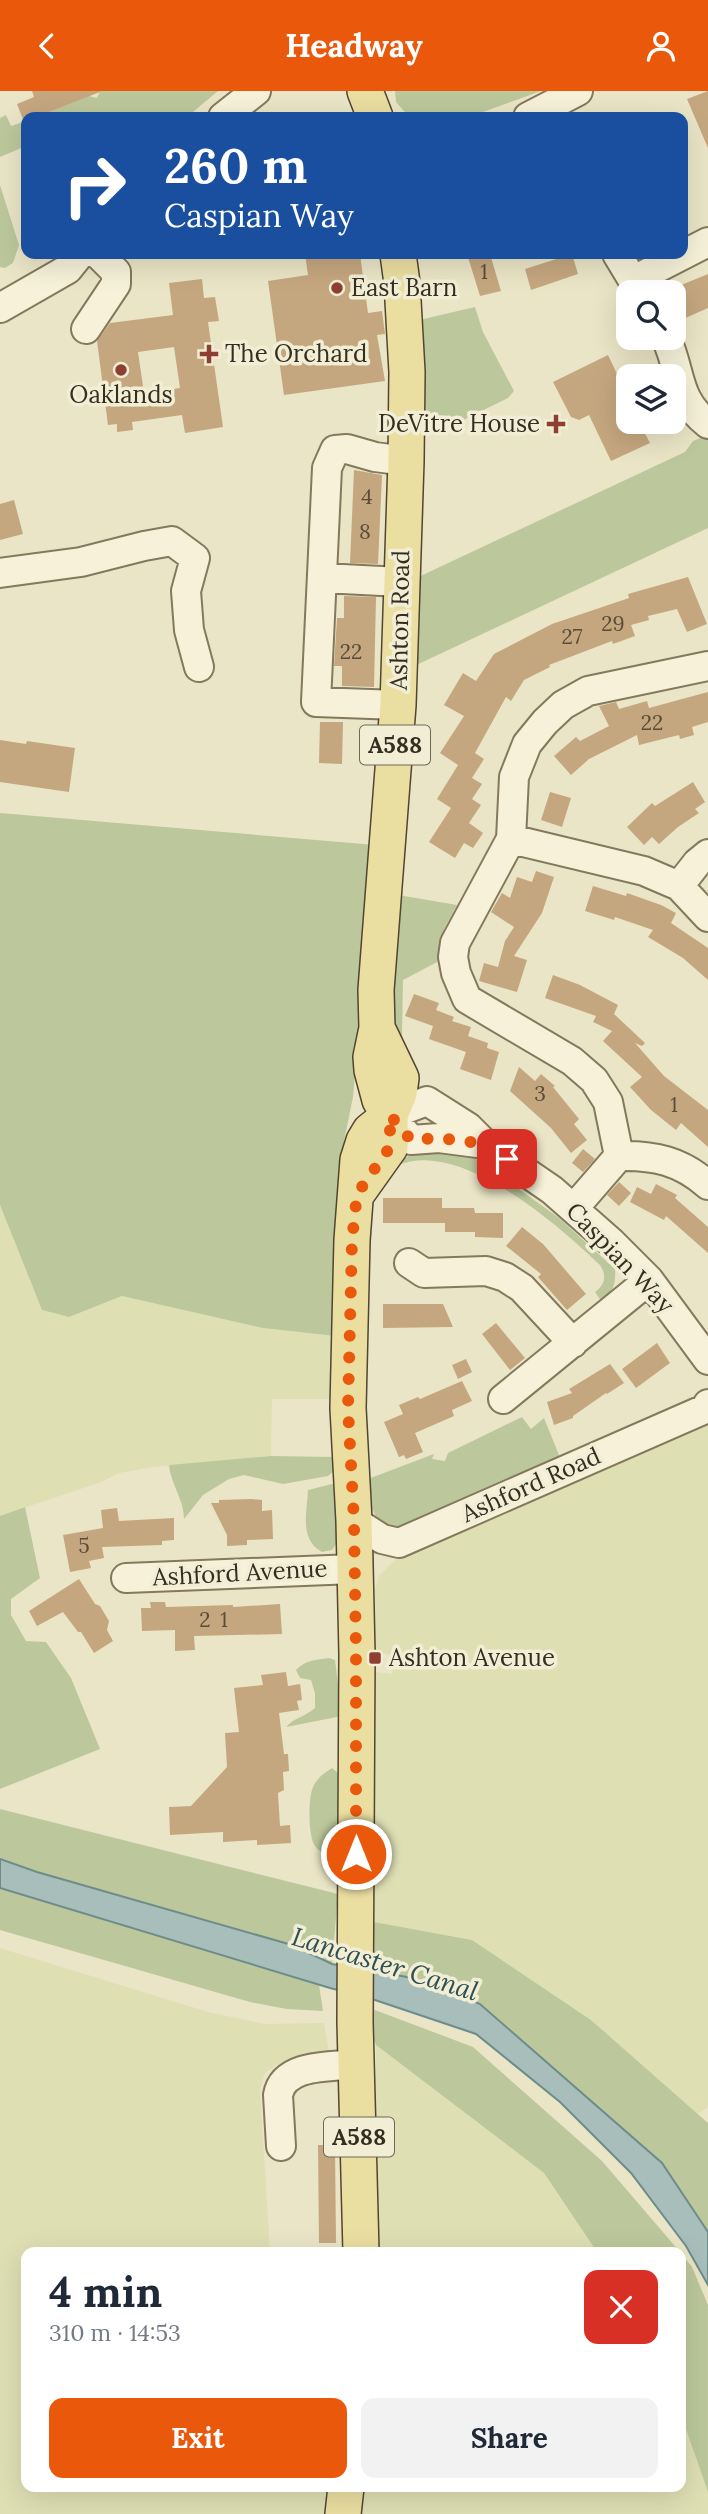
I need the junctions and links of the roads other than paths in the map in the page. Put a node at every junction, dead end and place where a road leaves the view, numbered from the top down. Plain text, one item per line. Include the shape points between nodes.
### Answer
1 (256, 91) edge
2 (365, 91) edge
3 (578, 91) edge
4 (229, 112) edge
5 (373, 112) edge
6 (538, 112) edge
7 (708, 242) edge
8 (688, 254) edge
9 (76, 259) edge
10 (103, 259) edge
11 (399, 259) edge
12 (620, 259) edge
13 (681, 259) edge
14 (633, 280) edge
15 (647, 280) edge
16 (0, 308) edge
17 (86, 329) dead end
18 (670, 350) edge
19 (708, 424) edge
20 (406, 461) junction
21 (0, 573) edge
22 (323, 578) junction
23 (401, 582) junction
24 (708, 666) edge
25 (199, 667) dead end
26 (398, 705) junction
27 (511, 839) junction
28 (708, 854) edge
29 (679, 886) junction
30 (708, 917) edge
31 (390, 1115) junction
32 (485, 1144) junction
33 (619, 1156) junction
34 (708, 1185) edge
35 (574, 1208) junction
36 (409, 1263) dead end
37 (649, 1280) junction
38 (573, 1343) junction
39 (708, 1360) edge
40 (513, 1398) dead end
41 (708, 1404) edge
42 (354, 1521) junction
43 (354, 1569) junction
44 (126, 1578) dead end
45 (357, 2064) junction
46 (281, 2145) dead end
47 (361, 2247) edge
48 (345, 2492) edge
49 (343, 2514) edge

1 - 4 street
2 - 5 main road
3 - 6 street
7 - 8 street
9 - 16 street via 68,269
10 - 17 street via 116,272 116,284
11 - 20 main road, Ashton Road / A588 via 407,372
12 - 14 street
13 - 15 street
18 - 19 street via 683,396
20 - 22 street via 335,450 327,468
20 - 23 main road, Ashton Road / A588
21 - 25 street via 81,562 172,541 194,558 186,591 189,630
22 - 23 street
22 - 26 street via 316,702
23 - 26 main road, Ashton Road / A588
24 - 27 street via 588,691 563,705 520,758 514,777
26 - 31 main road, Ashton Road / A588 via 376,990 377,1028 401,1078
27 - 29 street via 644,871
27 - 33 street via 455,943 456,973 467,999 572,1061 594,1080 608,1102
28 - 29 street
29 - 30 street
31 - 32 street, Caspian Way via 411,1140 439,1138
31 - 32 street, Caspian Way via 428,1101
31 - 42 main road, Ashton Road / A588 via 390,1147 357,1194 352,1240 348,1408
32 - 35 street, Caspian Way
33 - 34 street via 645,1155 674,1163
33 - 35 street
35 - 37 street, Caspian Way
36 - 38 street via 424,1273 486,1271 505,1277 522,1288
37 - 38 street
37 - 39 street, Caspian Way
38 - 40 street
41 - 42 street, Ashford Road via 399,1543 382,1539
42 - 43 main road, Ashton Road / A588
43 - 44 street, Ashford Avenue
43 - 45 main road, Ashton Road / A588
45 - 46 street via 289,2076 278,2095
45 - 47 main road, Ashton Road / A588
48 - 49 main road

